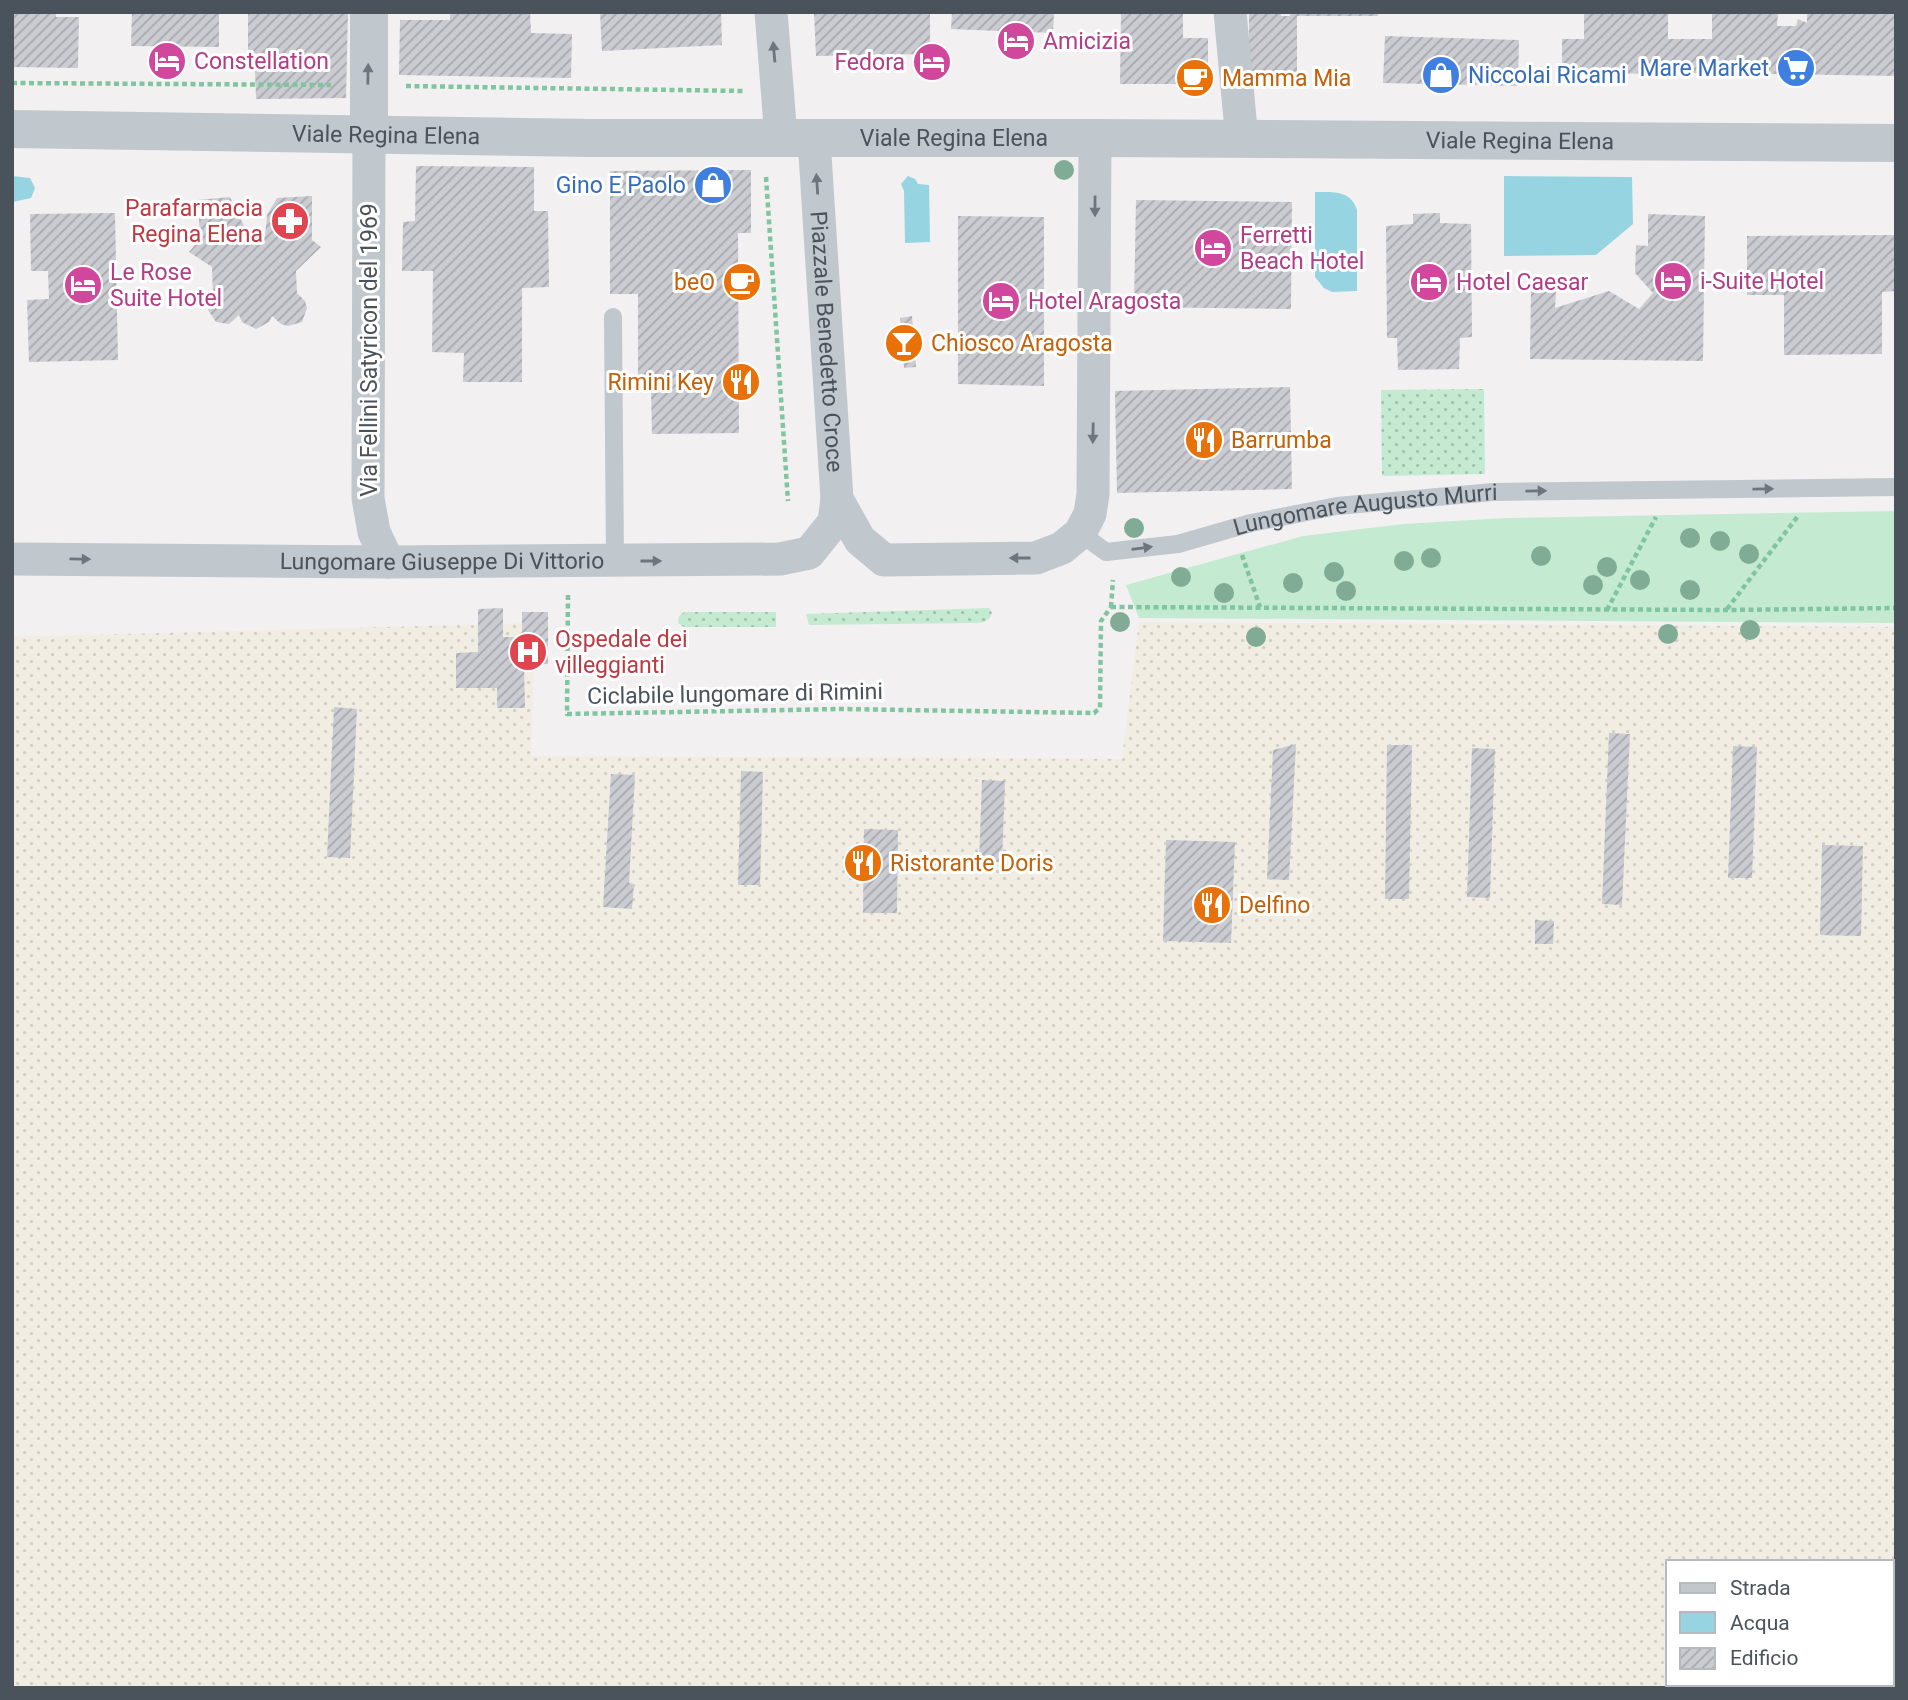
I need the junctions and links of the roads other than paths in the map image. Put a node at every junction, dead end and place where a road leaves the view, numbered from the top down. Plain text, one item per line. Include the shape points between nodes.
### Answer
1 (369, 12) edge
2 (771, 12) edge
3 (1230, 12) edge
4 (12, 129) edge
5 (369, 135) junction
6 (797, 138) junction
7 (1095, 138) junction
8 (1242, 140) junction
9 (1896, 143) edge
10 (613, 317) dead end
11 (1896, 487) edge
12 (837, 499) junction
13 (1080, 533) junction
14 (12, 559) edge
15 (615, 560) junction
16 (388, 562) junction

5 -> 1 street
6 -> 2 street, Piazzale Benedetto Croce
3 - 8 street
4 - 5 street, Viale Regina Elena
5 - 6 street, Viale Regina Elena
5 - 16 street, Via Fellini Satyricon del 1969 via 368,498 374,532
6 - 7 street, Viale Regina Elena
12 -> 6 street, Piazzale Benedetto Croce
7 - 8 street, Viale Regina Elena
7 -> 13 street via 1093,494
8 - 9 street, Viale Regina Elena
10 - 15 lane
13 -> 11 lane, Lungomare Augusto Murri via 1106,552 1178,544 1337,506 1480,493
13 -> 12 street, Piazzale Benedetto Croce via 1062,548 1036,558 884,560 860,540
15 -> 12 street, Lungomare Giuseppe Di Vittorio via 780,559 809,554 834,522
14 -> 16 street, Lungomare Giuseppe Di Vittorio
15 - 16 street, Lungomare Giuseppe Di Vittorio

